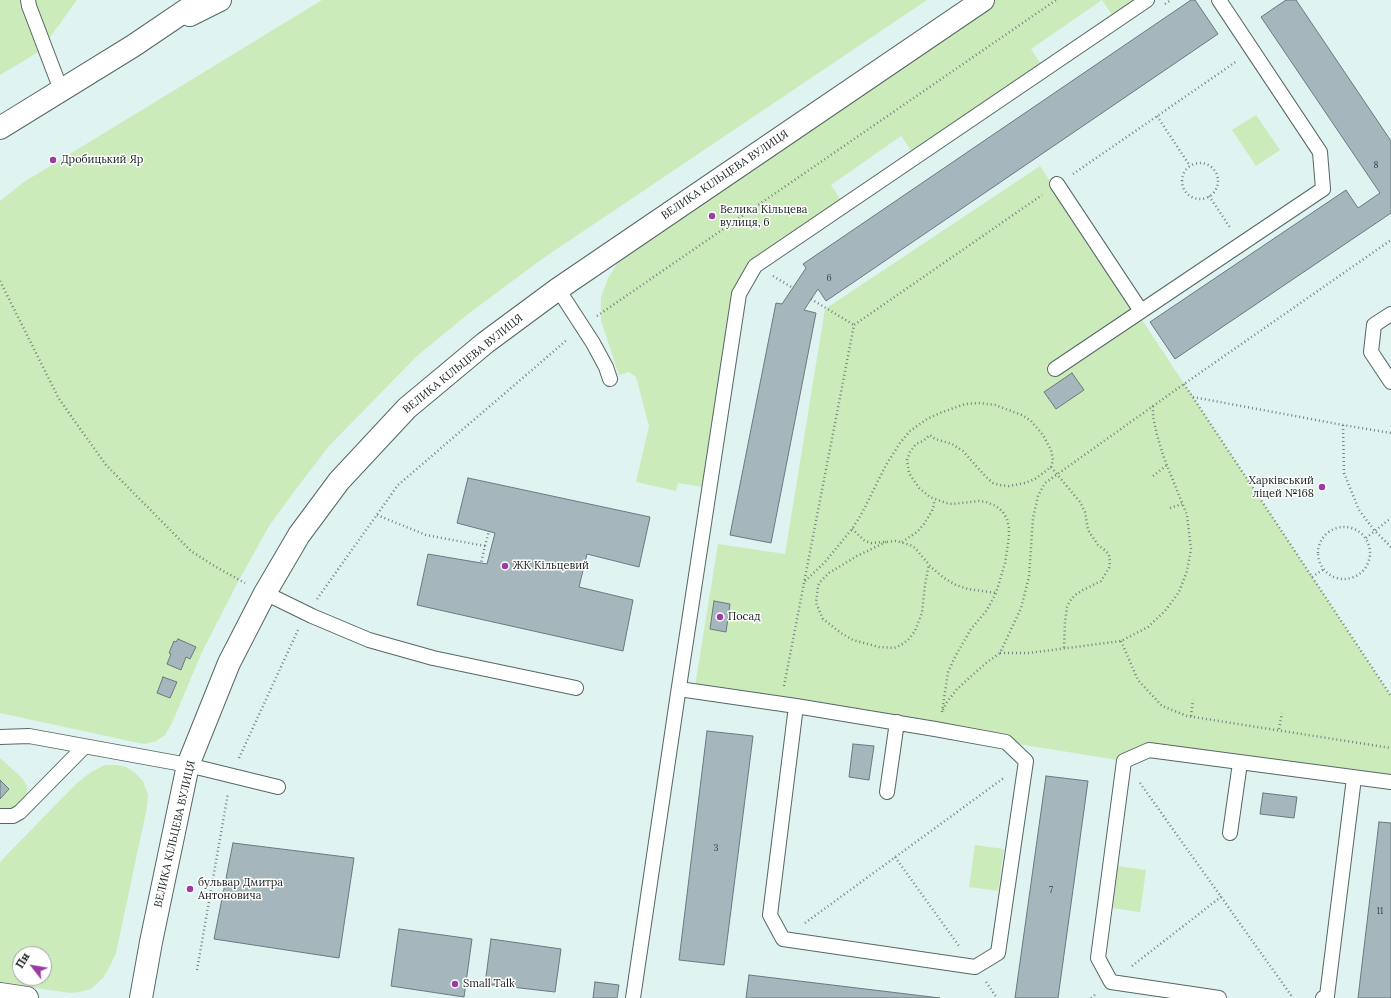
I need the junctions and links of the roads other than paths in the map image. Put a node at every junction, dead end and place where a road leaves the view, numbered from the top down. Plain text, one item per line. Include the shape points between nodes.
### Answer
1 (28, 0) edge
2 (201, 0) edge
3 (220, 0) edge
4 (983, 0) edge
5 (1147, 0) edge
6 (1219, 0) edge
7 (133, 46) junction
8 (61, 90) junction
9 (0, 128) edge
10 (1057, 184) dead end
11 (558, 289) junction
12 (1141, 311) junction
13 (1391, 314) edge
14 (1055, 369) dead end
15 (610, 378) dead end
16 (1391, 382) edge
17 (265, 593) junction
18 (576, 688) dead end
19 (679, 689) junction
20 (796, 706) junction
21 (897, 722) junction
22 (0, 737) edge
23 (84, 747) junction
24 (1240, 763) junction
25 (188, 765) junction
26 (1354, 778) junction
27 (1391, 782) edge
28 (278, 787) dead end
29 (887, 792) dead end
30 (0, 816) edge
31 (1230, 833) dead end
32 (0, 994) edge
33 (28, 998) edge
34 (141, 998) edge
35 (633, 998) edge
36 (1219, 998) edge
37 (1323, 998) edge

1 - 8 lane
2 - 7 main road
3 - 7 main road
4 - 11 main road, ВЕЛИКА КІЛЬЦЕВА ВУЛИЦЯ
5 - 19 lane via 755,266 739,294
6 - 12 lane via 1320,152 1323,189
7 - 8 main road
8 - 9 main road
10 - 12 lane
11 - 15 lane via 593,343
11 - 17 main road, ВЕЛИКА КІЛЬЦЕВА ВУЛИЦЯ via 485,343 407,408 338,481 299,535
12 - 14 lane
13 - 16 lane via 1374,325 1371,352
17 - 18 lane via 369,640 433,658
17 - 25 main road, ВЕЛИКА КІЛЬЦЕВА ВУЛИЦЯ via 229,664
19 - 20 lane
19 - 35 lane
20 - 21 lane
20 - 21 lane via 770,915 783,939 975,967 998,953 1026,761 1006,742
21 - 29 lane
22 - 23 lane via 29,736
23 - 25 lane
23 - 30 lane via 20,812 13,816
24 - 26 lane
24 - 31 lane
24 - 36 lane via 1149,750 1124,761 1098,958 1111,982
25 - 28 lane
25 - 34 main road, ВЕЛИКА КІЛЬЦЕВА ВУЛИЦЯ
26 - 27 lane
26 - 37 lane via 1327,996
32 - 33 main road

